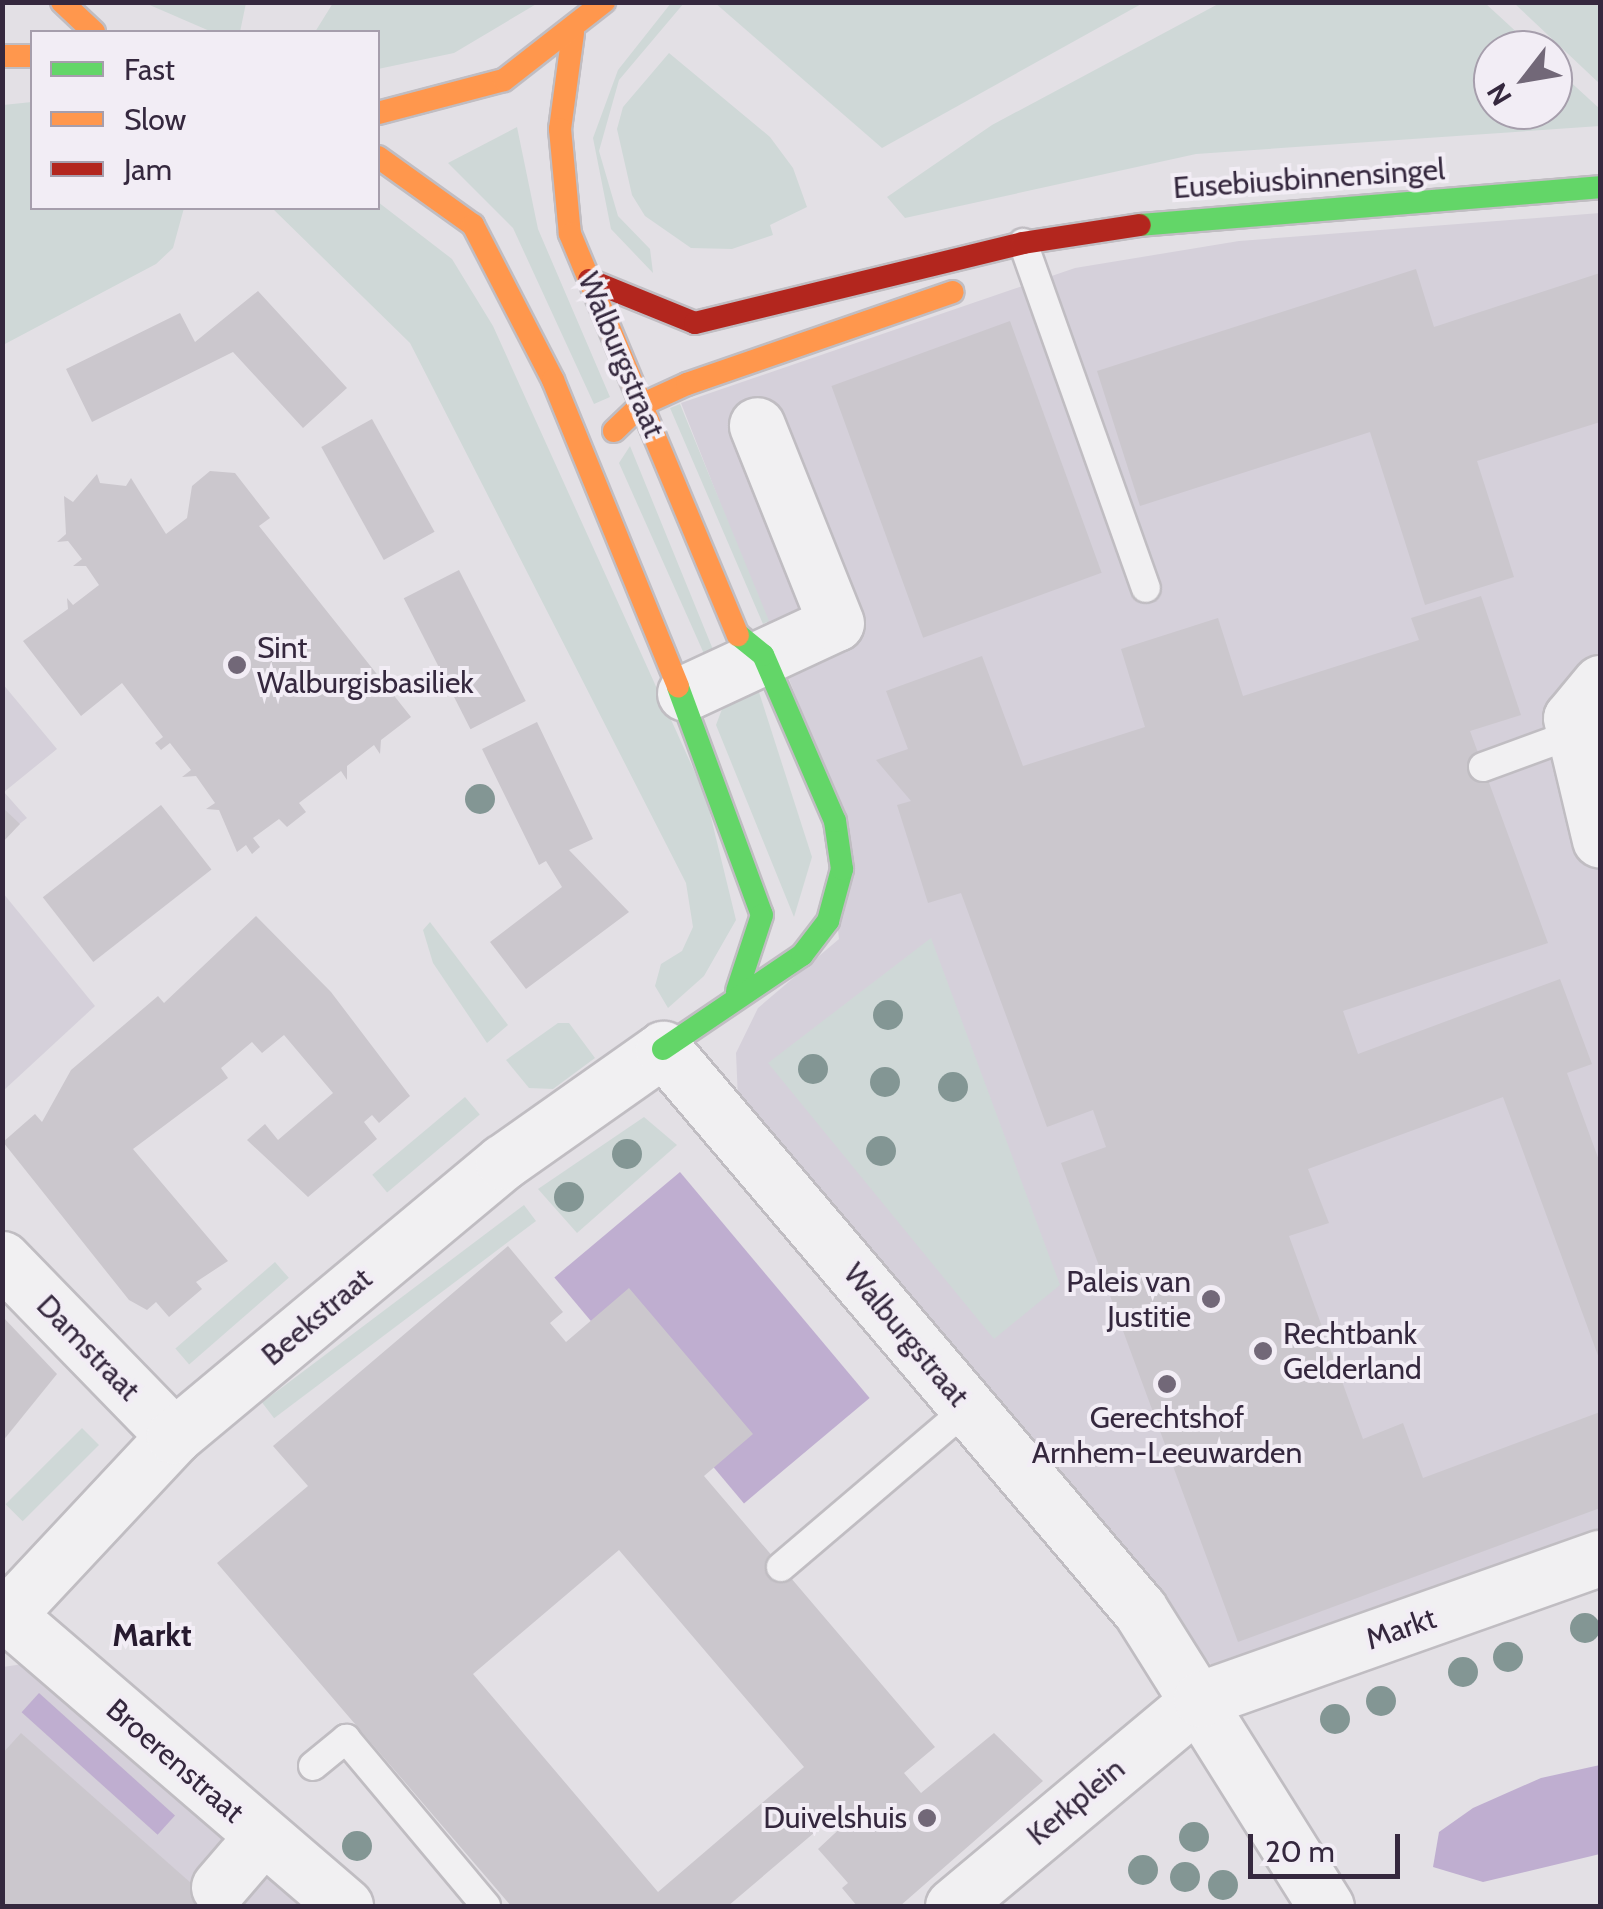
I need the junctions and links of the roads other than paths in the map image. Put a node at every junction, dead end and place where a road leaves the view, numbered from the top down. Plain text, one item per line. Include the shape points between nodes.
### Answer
1 (62, 2) edge
2 (604, 2) edge
3 (92, 30) edge
4 (574, 33) junction
5 (2, 56) edge
6 (30, 56) edge
7 (380, 113) edge
8 (380, 158) edge
9 (1600, 187) edge
10 (1023, 243) junction
11 (588, 280) junction
12 (641, 404) junction
13 (757, 425) dead end
14 (593, 472) junction
15 (1146, 588) dead end
16 (762, 655) junction
17 (1600, 684) edge
18 (685, 693) junction
19 (1572, 734) junction
20 (1483, 767) dead end
21 (1600, 840) edge
22 (736, 991) junction
23 (663, 1049) junction
24 (2, 1259) edge
25 (968, 1408) junction
26 (174, 1436) junction
27 (1600, 1558) edge
28 (782, 1567) dead end
29 (4, 1618) edge
30 (1201, 1699) junction
31 (313, 1766) dead end
32 (336, 1900) edge
33 (486, 1906) edge
34 (953, 1906) edge
35 (1326, 1906) edge

1 - 3 street
2 - 4 street
4 - 7 street via 469,95
4 - 11 street, Walburgstraat via 561,201
5 - 6 street
8 - 14 street via 474,225 497,256
9 - 10 street, Eusebiusbinnensingel via 1176,218
10 - 11 street, Eusebiusbinnensingel via 695,322 669,320
10 - 12 street via 982,280
10 - 15 lane
11 - 12 street, Walburgstraat
12 - 14 street via 615,428
12 - 16 street, Walburgstraat via 738,636
13 - 16 street via 836,623
14 - 18 street
16 - 18 street
16 - 22 street, Walburgstraat via 834,821 842,869 828,920 802,955
17 - 19 street via 1571,718
18 - 22 street via 732,804 762,915
19 - 20 lane
19 - 21 street
22 - 23 street, Walburgstraat
23 - 25 street, Walburgstraat
23 - 26 street, Beekstraat via 503,1162
24 - 26 street, Damstraat
25 - 28 lane
25 - 30 street, Walburgstraat via 1140,1610
26 - 29 street, Beekstraat
27 - 30 street, Markt
29 - 32 street, Broerenstraat via 240,1862
30 - 34 street, Kerkplein
30 - 35 street, Walburgstraat
31 - 33 lane via 346,1739

